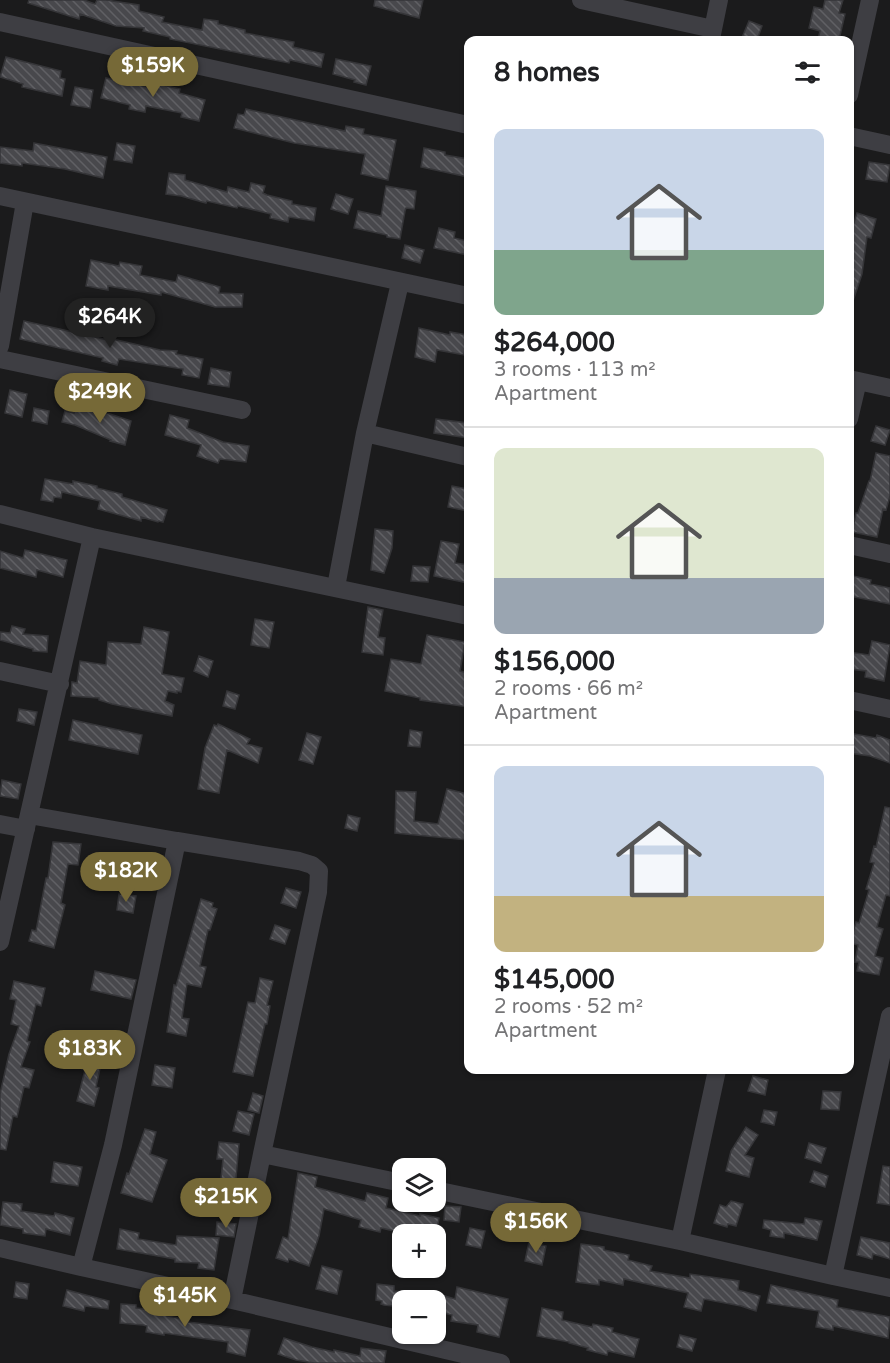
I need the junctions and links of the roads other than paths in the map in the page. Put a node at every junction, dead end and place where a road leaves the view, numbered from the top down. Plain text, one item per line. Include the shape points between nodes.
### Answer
1 (581, 0) edge
2 (719, 0) edge
3 (870, 0) edge
4 (0, 22) edge
5 (712, 35) edge
6 (854, 72) edge
7 (464, 124) edge
8 (854, 137) edge
9 (890, 145) edge
10 (0, 196) edge
11 (25, 202) junction
12 (400, 283) junction
13 (464, 295) edge
14 (0, 346) edge
15 (0, 359) edge
16 (854, 380) edge
17 (890, 388) edge
18 (242, 410) dead end
19 (365, 434) junction
20 (464, 456) edge
21 (0, 514) edge
22 (92, 537) junction
23 (854, 546) edge
24 (890, 554) edge
25 (336, 587) junction
26 (464, 615) edge
27 (0, 671) edge
28 (60, 684) junction
29 (854, 701) edge
30 (890, 709) edge
31 (28, 822) junction
32 (0, 824) edge
33 (177, 841) junction
34 (0, 942) edge
35 (890, 1016) edge
36 (716, 1074) edge
37 (262, 1154) junction
38 (392, 1181) edge
39 (446, 1192) edge
40 (680, 1241) junction
41 (0, 1248) edge
42 (81, 1267) junction
43 (833, 1276) junction
44 (890, 1288) edge
45 (232, 1300) junction
46 (501, 1363) edge

1 - 5 street
2 - 5 street
3 - 6 street
4 - 7 street
8 - 9 street
10 - 11 street
11 - 12 street
11 - 14 street
12 - 13 street
12 - 19 street
15 - 18 street
16 - 17 street
19 - 20 street
19 - 25 street
21 - 22 street
22 - 25 street
22 - 28 street
23 - 24 street
25 - 26 street
27 - 28 street
28 - 31 street
29 - 30 street
31 - 32 street
31 - 33 street
31 - 34 street
33 - 37 street via 299,861 319,871 318,892
33 - 42 street via 113,1145
35 - 43 street
36 - 40 street
37 - 38 street
37 - 45 street
39 - 40 street
40 - 43 street
41 - 42 street
42 - 45 street
43 - 44 street
45 - 46 street

